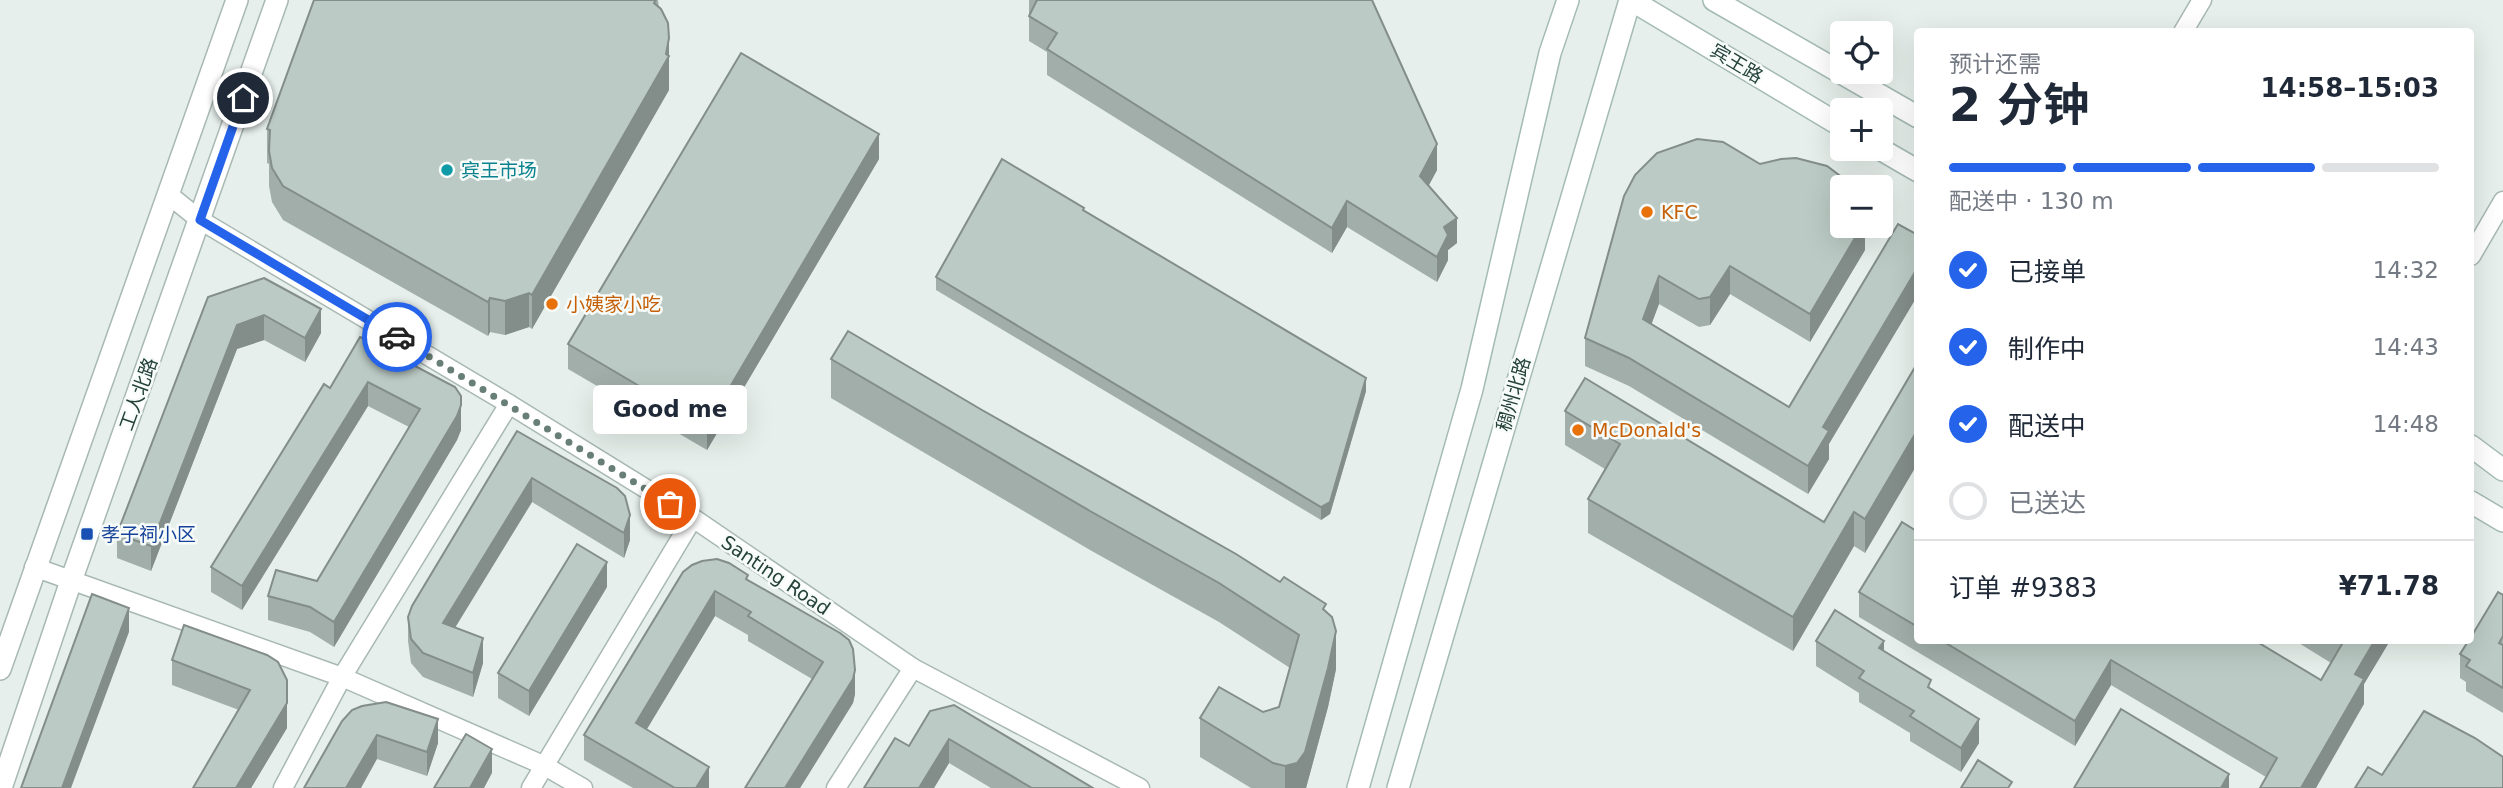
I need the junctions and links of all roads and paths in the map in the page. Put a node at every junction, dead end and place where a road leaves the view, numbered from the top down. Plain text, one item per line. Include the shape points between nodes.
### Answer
1 (237, 0) edge
2 (277, 0) edge
3 (1568, 0) edge
4 (1630, 0) edge
5 (1714, 0) edge
6 (2202, 0) edge
7 (2185, 28) edge
8 (1914, 115) edge
9 (1830, 119) edge
10 (1893, 157) edge
11 (1914, 170) edge
12 (169, 195) junction
13 (2503, 201) edge
14 (200, 220) junction
15 (2474, 251) edge
16 (509, 404) junction
17 (2474, 448) edge
18 (2503, 470) edge
19 (2474, 504) edge
20 (693, 518) junction
21 (2503, 521) edge
22 (34, 567) junction
23 (71, 581) junction
24 (913, 668) junction
25 (0, 669) edge
26 (342, 677) junction
27 (543, 765) junction
28 (1, 788) edge
29 (283, 788) edge
30 (531, 788) edge
31 (583, 788) edge
32 (836, 788) edge
33 (1140, 788) edge
34 (1358, 788) edge
35 (1398, 788) edge

1 - 12 main road, 工人北路
2 - 14 main road, 工人北路
3 - 34 main road via 1550,53 1472,389
4 - 9 main road, 宾王路
4 - 35 main road, 稠州北路
5 - 8 main road
6 - 7 street
10 - 11 main road
12 - 14 street, Santing Road
12 - 22 main road, 工人北路
13 - 15 street
14 - 16 street, Santing Road
14 - 23 main road, 工人北路
16 - 20 street, Santing Road
16 - 26 street
17 - 18 main road
19 - 21 main road
20 - 24 street, Santing Road
20 - 27 street
22 - 23 street
22 - 25 main road, 工人北路
23 - 26 street
23 - 28 main road, 工人北路
24 - 32 street
24 - 33 street, Santing Road
26 - 27 street
26 - 29 street
27 - 30 street
27 - 31 street

